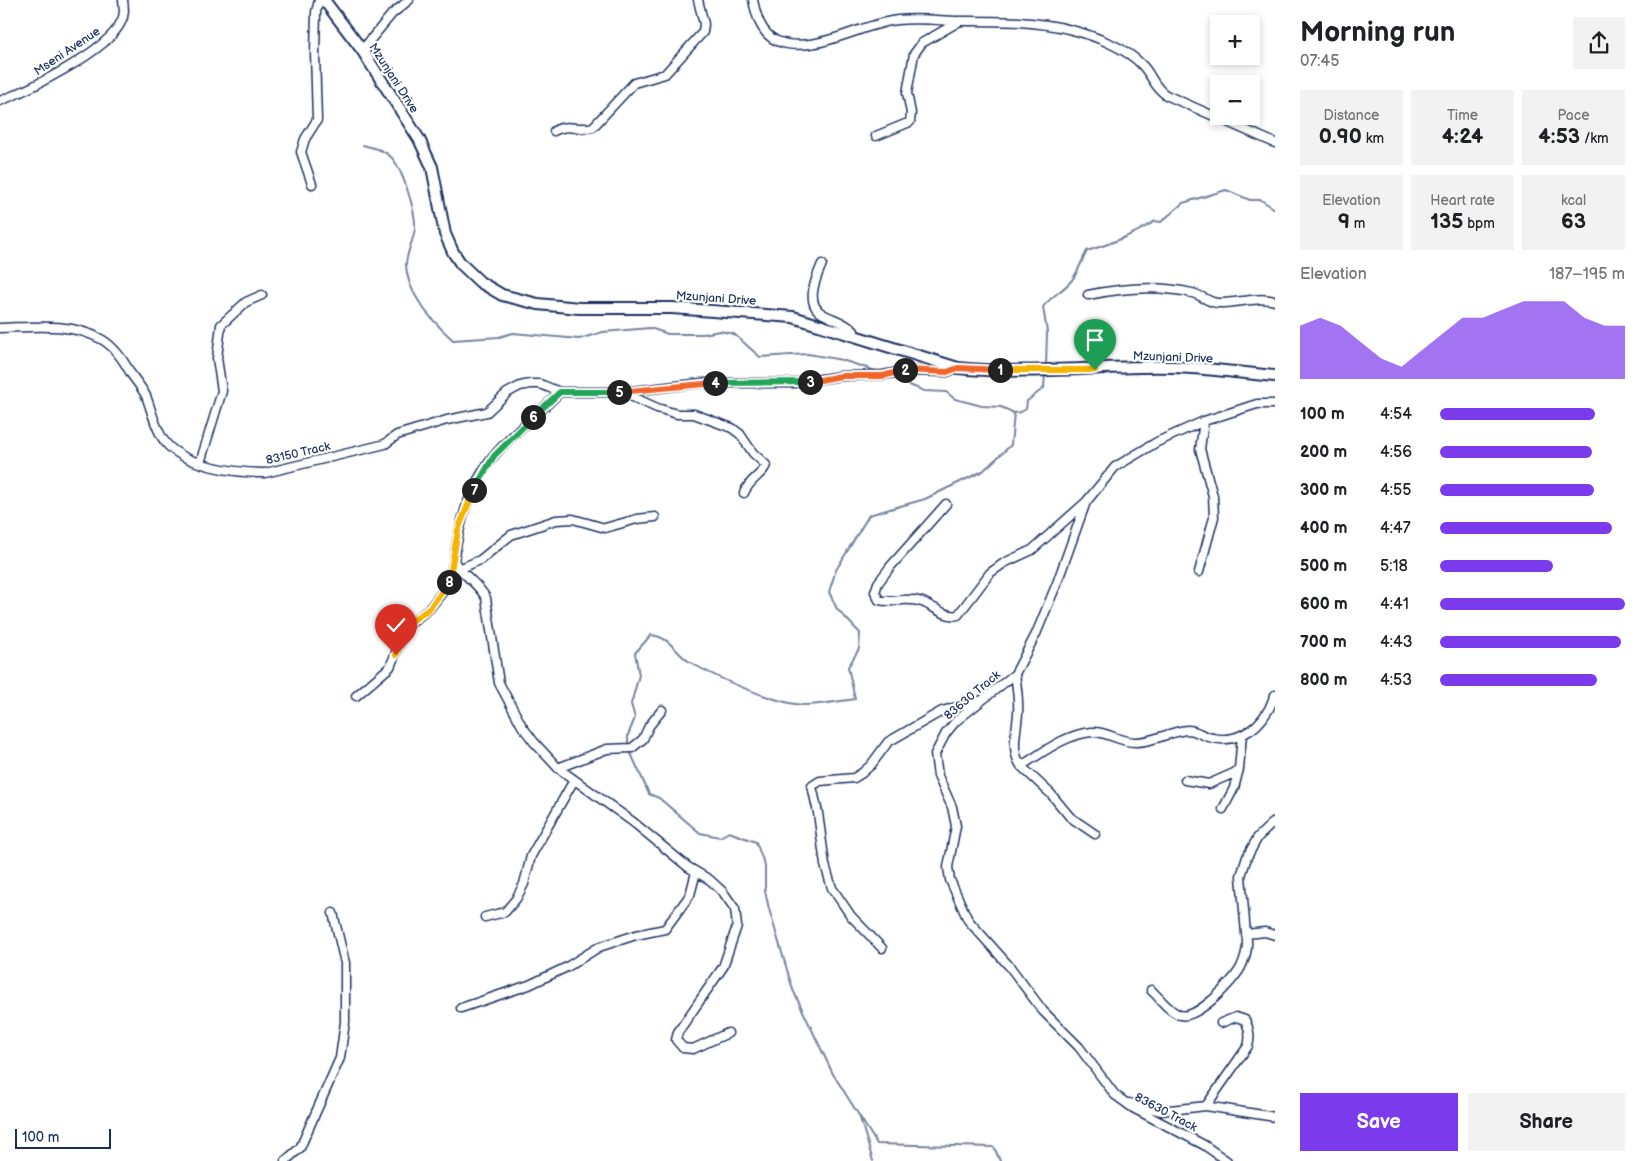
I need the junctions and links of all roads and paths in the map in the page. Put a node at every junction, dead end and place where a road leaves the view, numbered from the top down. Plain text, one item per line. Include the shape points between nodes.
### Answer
1 (123, 0) edge
2 (319, 0) edge
3 (324, 0) edge
4 (410, 0) edge
5 (698, 0) edge
6 (753, 0) edge
7 (960, 21) junction
8 (362, 50) junction
9 (0, 101) edge
10 (554, 132) dead end
11 (876, 136) dead end
12 (1275, 143) edge
13 (312, 184) dead end
14 (822, 264) dead end
15 (262, 295) dead end
16 (1088, 295) dead end
17 (1275, 301) edge
18 (0, 328) edge
19 (853, 336) junction
20 (958, 368) junction
21 (1275, 376) edge
22 (560, 392) junction
23 (623, 392) junction
24 (1275, 404) edge
25 (1204, 421) junction
26 (200, 463) junction
27 (744, 493) dead end
28 (1086, 502) junction
29 (946, 504) dead end
30 (655, 517) dead end
31 (454, 561) junction
32 (459, 569) junction
33 (1199, 572) dead end
34 (1015, 674) junction
35 (1275, 695) edge
36 (356, 696) dead end
37 (982, 699) junction
38 (662, 710) dead end
39 (1242, 735) junction
40 (1021, 766) junction
41 (558, 768) junction
42 (1239, 769) junction
43 (574, 780) junction
44 (1185, 780) dead end
45 (1223, 809) dead end
46 (1275, 821) edge
47 (1095, 834) dead end
48 (696, 872) junction
49 (333, 913) dead end
50 (486, 917) dead end
51 (1246, 934) junction
52 (1275, 935) edge
53 (882, 948) dead end
54 (1151, 990) dead end
55 (460, 1008) dead end
56 (1222, 1023) dead end
57 (728, 1032) dead end
58 (1122, 1101) junction
59 (1206, 1106) junction
60 (1275, 1117) edge
61 (285, 1161) edge
62 (1227, 1161) edge

1 - 9 street, Mseni Avenue via 121,22 103,42 38,85
2 - 13 street via 315,53 317,120 305,139 302,152
3 - 8 main road, Mzunjani Drive
4 - 8 street via 392,14
5 - 10 street via 704,24 702,34 665,74 634,83 593,127 566,127
6 - 7 street via 765,33 776,41 794,44 836,38 874,24 900,20
7 - 11 street via 922,43 914,54 908,94 912,113 910,122
7 - 12 street via 1021,22 1087,35 1134,58 1145,68 1155,87 1166,95
8 - 19 main road, Mzunjani Drive via 429,160 445,234 453,252 460,264 480,282 502,296 579,308 672,308 785,316
14 - 19 street via 813,289 816,307 823,314 848,324 854,331
15 - 26 street via 246,302 221,325 217,358 222,391
16 - 17 street via 1149,288 1193,293 1216,302
18 - 26 street, 83150 Track via 50,326 100,339 122,359 141,389 166,443
19 - 20 main road, Mzunjani Drive
20 - 21 main road, Mzunjani Drive via 1054,371 1174,367
20 - 23 street, 83150 Track via 947,372 904,370 795,383 702,383
22 - 23 street, 83150 Track
22 - 26 street, 83150 Track via 540,384 520,386 480,415 448,420 397,435 385,444 265,473
22 - 31 street via 494,456 482,472 458,530
23 - 27 street via 657,408 715,421 740,434 766,465 764,471 749,482
24 - 25 street, 83630 Track via 1257,404
25 - 28 street, 83630 Track via 1125,460
25 - 33 street via 1200,449 1213,496 1214,517
28 - 29 street via 1032,550 1004,562 990,573 958,615 950,616 915,600 880,600 875,592 883,576
28 - 34 street, 83630 Track via 1036,634
30 - 32 street via 605,528 573,519 556,520 511,535 480,560
31 - 32 street
31 - 36 street via 448,585 429,609 410,622 390,667
32 - 41 street via 486,598 497,672 504,693 534,742
34 - 37 street, 83630 Track
34 - 40 street via 1018,700 1014,743 1016,759
35 - 39 street via 1267,712 1250,732
37 - 53 street via 942,711 888,742 871,765 854,778 820,781 812,786 824,865 832,888 851,916
37 - 58 street, 83630 Track via 946,733 935,754 938,776 952,807 956,826 948,867 950,880 961,907 978,932
38 - 41 street via 643,739 628,749 607,749
39 - 40 street via 1222,740 1189,730 1134,743 1104,733 1087,733 1059,743
39 - 42 street
40 - 47 street via 1070,817
41 - 43 street
42 - 44 street via 1214,784
42 - 45 street
43 - 48 street via 622,813
43 - 50 street via 531,856 524,884 516,899 505,912
46 - 51 street via 1258,837 1240,876
48 - 55 street via 690,895 665,929 600,947 529,985
48 - 57 street via 723,892 735,909 738,922 723,967 678,1032 676,1040 683,1048 692,1049
49 - 61 street via 345,963 340,1058 300,1148
51 - 52 street via 1265,932
51 - 54 street via 1247,950 1238,972 1198,1011 1188,1016 1180,1015
56 - 59 street via 1236,1017 1245,1020 1250,1040
58 - 59 street via 1166,1112
58 - 62 street, 83630 Track
59 - 60 street

